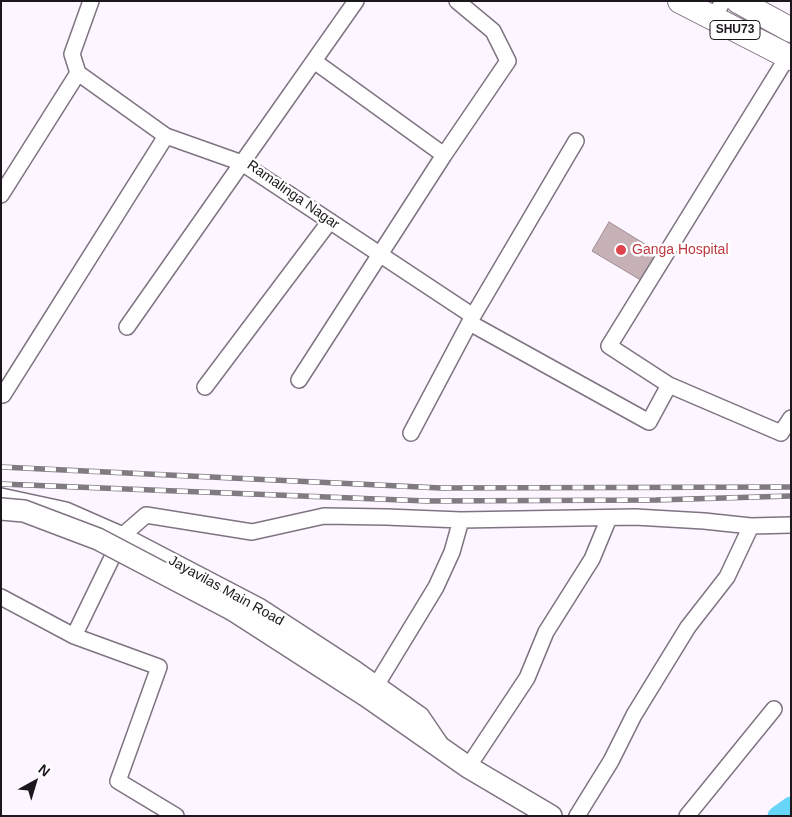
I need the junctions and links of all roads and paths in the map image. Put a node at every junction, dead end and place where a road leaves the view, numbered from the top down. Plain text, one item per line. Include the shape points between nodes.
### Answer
1 (91, 1) edge
2 (356, 1) edge
3 (457, 1) edge
4 (680, 1) edge
5 (738, 1) edge
6 (718, 10) edge
7 (791, 30) edge
8 (789, 57) edge
9 (314, 61) junction
10 (78, 73) junction
11 (166, 136) junction
12 (576, 141) dead end
13 (444, 155) junction
14 (242, 163) junction
15 (1, 195) edge
16 (330, 221) junction
17 (380, 254) junction
18 (472, 320) junction
19 (127, 327) dead end
20 (299, 380) dead end
21 (669, 385) junction
22 (205, 387) dead end
23 (3, 395) dead end
24 (791, 418) edge
25 (410, 433) dead end
26 (1, 496) edge
27 (1, 509) edge
28 (609, 518) junction
29 (461, 520) junction
30 (791, 525) edge
31 (752, 526) junction
32 (123, 535) junction
33 (1, 597) edge
34 (74, 636) junction
35 (377, 684) junction
36 (774, 709) dead end
37 (446, 752) junction
38 (468, 767) junction
39 (176, 816) edge
40 (551, 816) edge
41 (577, 816) edge
42 (687, 816) edge

1 - 10 street via 72,54
2 - 9 street, Ramalinga Nagar
3 - 13 street via 493,31 508,60
4 - 6 main road, SHU73
5 - 7 main road, SHU73
6 - 8 main road, SHU73
8 - 21 street via 609,346
9 - 13 street
9 - 14 street, Ramalinga Nagar
10 - 11 street
10 - 15 street
11 - 14 street
11 - 23 street
12 - 18 street
13 - 17 street
14 - 16 street, Ramalinga Nagar
14 - 19 street
16 - 17 street, Ramalinga Nagar
16 - 22 street
17 - 18 street, Ramalinga Nagar
17 - 20 street
18 - 21 street, Ramalinga Nagar via 649,422
18 - 25 street
21 - 24 street via 781,433
26 - 32 street, Jayavilas Main Road via 66,510
27 - 37 street, Jayavilas Main Road, bridge via 24,511 98,539 234,610
28 - 29 street
28 - 31 street via 704,520
28 - 38 street via 592,559 546,632 527,678
29 - 32 street via 324,516 252,532 146,515
29 - 35 street via 452,552 436,587
30 - 31 street
31 - 41 street via 727,577 688,627
32 - 34 street
32 - 35 street, Jayavilas Main Road via 261,607
33 - 34 street
34 - 39 street via 159,667 118,781
35 - 37 street, Jayavilas Main Road via 421,715
36 - 42 street
37 - 38 street, Jayavilas Main Road
38 - 40 street, Jayavilas Main Road

